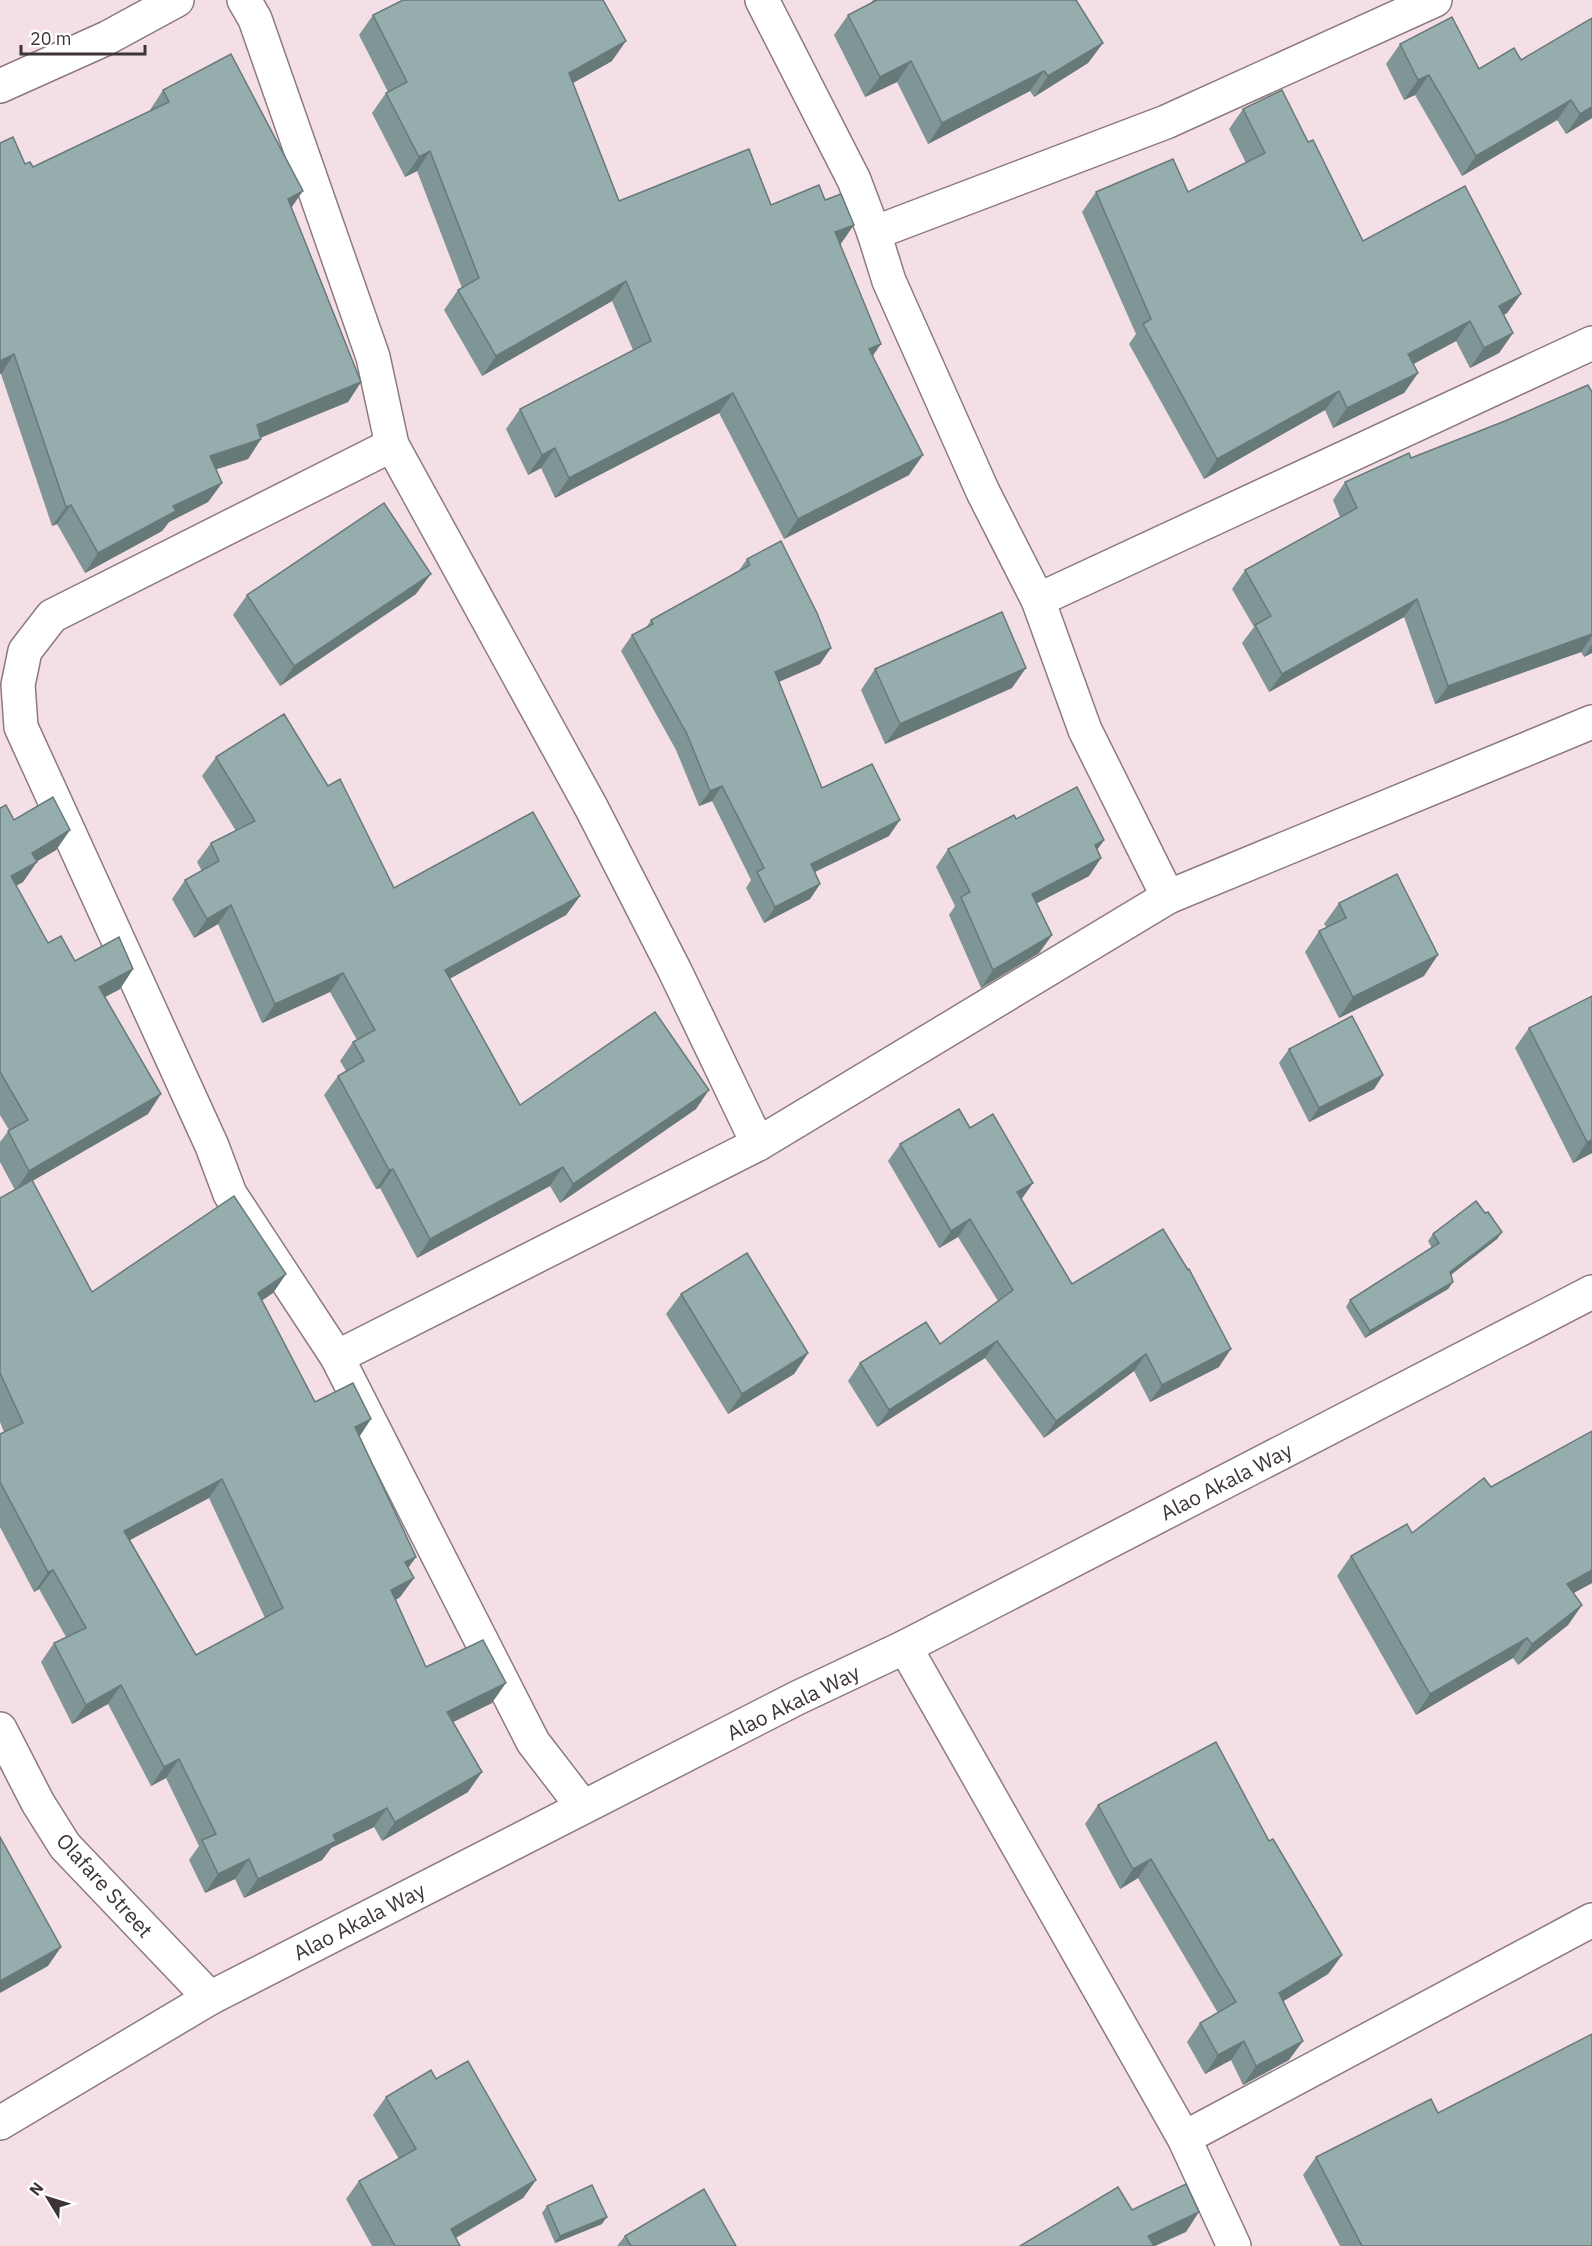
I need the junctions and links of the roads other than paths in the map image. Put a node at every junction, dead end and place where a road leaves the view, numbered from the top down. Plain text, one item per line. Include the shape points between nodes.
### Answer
1 (177, 0) edge
2 (244, 0) edge
3 (762, 0) edge
4 (1435, 0) edge
5 (0, 87) edge
6 (874, 233) junction
7 (1592, 343) edge
8 (392, 446) junction
9 (1038, 600) junction
10 (1592, 722) edge
11 (1168, 897) junction
12 (758, 1144) junction
13 (1592, 1292) edge
14 (337, 1357) junction
15 (904, 1647) junction
16 (0, 1729) edge
17 (583, 1808) junction
18 (1592, 1920) edge
19 (210, 1998) junction
20 (0, 2123) edge
21 (1184, 2138) junction
22 (1234, 2246) edge

1 - 5 street via 107,38
2 - 8 street via 255,19 374,357
3 - 6 street via 854,180
4 - 6 street via 1166,122
6 - 9 street via 889,280 974,471
7 - 9 street
8 - 12 street via 591,807
8 - 14 street via 52,616 25,651 18,685 21,728 212,1146 230,1194
9 - 11 street via 1085,730
10 - 11 street
11 - 12 street
12 - 14 street
13 - 15 street, Alao Akala Way
14 - 17 street via 533,1742
15 - 17 street, Alao Akala Way
15 - 21 street
16 - 19 street, Olafare Street via 65,1846
17 - 19 street, Alao Akala Way
18 - 21 street
19 - 20 street, Alao Akala Way
21 - 22 street

